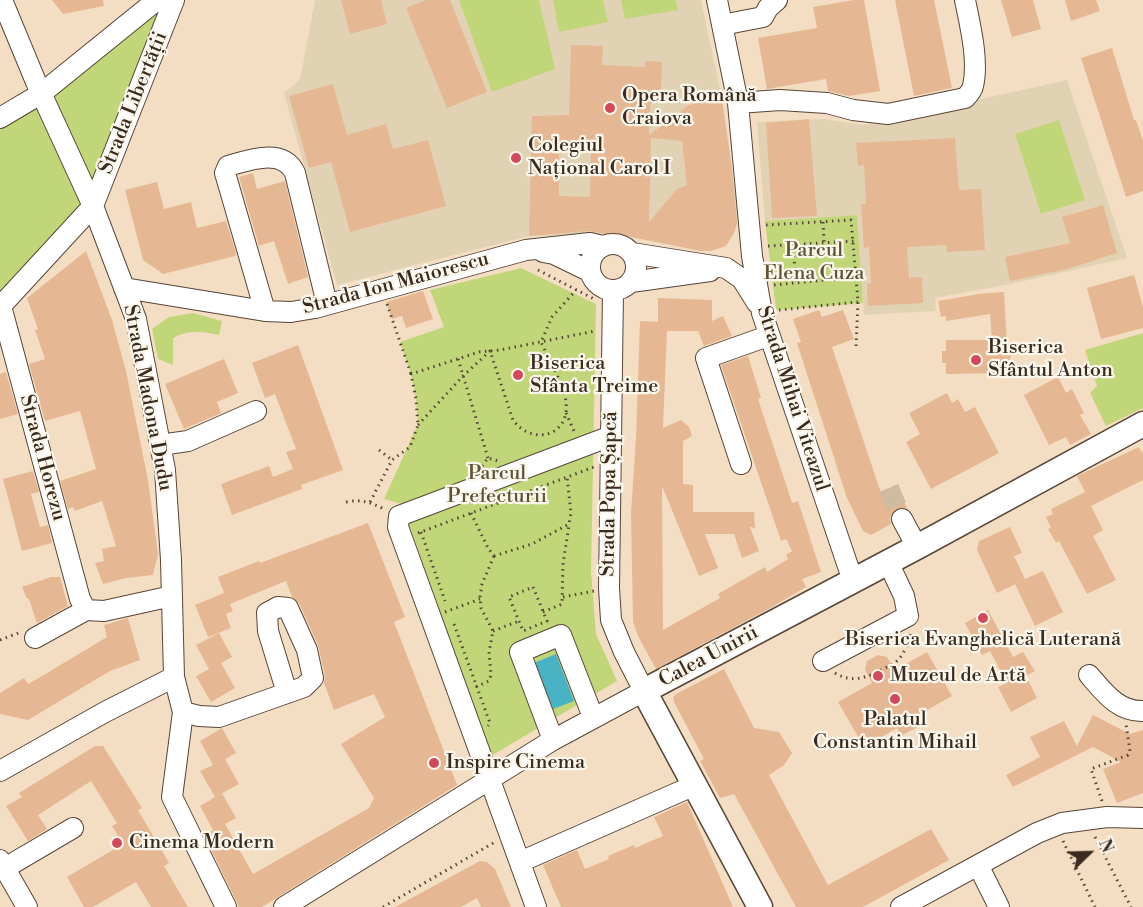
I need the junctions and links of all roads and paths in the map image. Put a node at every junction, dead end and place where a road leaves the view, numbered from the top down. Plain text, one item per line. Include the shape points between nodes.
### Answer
1 (2, 0) edge
2 (157, 0) edge
3 (174, 0) edge
4 (717, 0) edge
5 (777, 0) edge
6 (965, 0) edge
7 (722, 25) junction
8 (42, 93) junction
9 (738, 104) junction
10 (0, 118) edge
11 (93, 206) junction
12 (823, 222) junction
13 (766, 225) dead end
14 (854, 241) junction
15 (824, 242) junction
16 (792, 244) junction
17 (602, 246) junction
18 (523, 251) junction
19 (752, 251) junction
20 (632, 253) junction
21 (726, 268) junction
22 (589, 271) junction
23 (856, 277) junction
24 (631, 282) junction
25 (797, 283) junction
26 (773, 285) dead end
27 (124, 288) junction
28 (383, 289) junction
29 (576, 290) junction
30 (606, 296) junction
31 (858, 302) junction
32 (327, 304) junction
33 (0, 307) edge
34 (265, 311) junction
35 (762, 313) junction
36 (598, 330) dead end
37 (768, 336) junction
38 (541, 342) junction
39 (856, 347) dead end
40 (490, 351) junction
41 (458, 359) junction
42 (411, 374) junction
43 (463, 376) junction
44 (256, 411) dead end
45 (418, 424) junction
46 (1143, 424) edge
47 (603, 439) junction
48 (160, 445) junction
49 (380, 450) dead end
50 (488, 458) dead end
51 (392, 460) junction
52 (741, 464) dead end
53 (567, 477) junction
54 (346, 502) dead end
55 (370, 502) junction
56 (471, 513) junction
57 (399, 516) junction
58 (902, 519) tunnel mouth
59 (569, 524) junction
60 (402, 539) junction
61 (917, 548) junction
62 (494, 556) junction
63 (888, 562) junction
64 (853, 581) junction
65 (609, 588) junction
66 (172, 596) junction
67 (563, 597) junction
68 (480, 599) junction
69 (86, 610) junction
70 (543, 612) junction
71 (908, 616) junction
72 (430, 617) junction
73 (519, 621) junction
74 (493, 631) junction
75 (35, 638) dead end
76 (823, 661) joint
77 (1089, 675) dead end
78 (174, 677) junction
79 (644, 691) junction
80 (287, 693) dead end
81 (458, 694) junction
82 (1137, 711) edge
83 (183, 712) junction
84 (593, 717) junction
85 (553, 740) junction
86 (0, 771) edge
87 (489, 780) junction
88 (695, 785) junction
89 (1107, 817) junction
90 (1143, 818) edge
91 (1086, 819) junction
92 (1055, 826) junction
93 (73, 828) dead end
94 (510, 834) junction
95 (520, 862) junction
96 (2, 864) edge
97 (978, 865) junction
98 (27, 907) edge
99 (226, 907) edge
100 (284, 907) edge
101 (383, 907) edge
102 (536, 907) edge
103 (760, 907) edge
104 (901, 907) edge
105 (999, 907) edge
106 (1095, 907) edge
107 (1131, 907) edge

1 - 8 street, Strada Madona Dudu
2 - 8 street
3 - 11 street, Strada Libertății
4 - 7 street, Strada Mihai Viteazul
5 - 7 street via 763,17
6 - 9 street via 975,69 973,88 965,98 888,114 827,103 780,100
7 - 9 street, Strada Mihai Viteazul
8 - 10 street
8 - 11 street, Strada Madona Dudu
9 - 19 street, Strada Mihai Viteazul
11 - 27 street, Strada Madona Dudu
11 - 33 street
12 - 13 path
12 - 14 path via 851,220
12 - 15 path
14 - 15 path
14 - 23 path
15 - 16 path
16 - 19 path
16 - 25 path
17 - 18 street, Strada Ion Maiorescu via 590,243
17 - 20 street via 612,243
17 - 22 street via 591,256
18 - 22 street, Strada Ion Maiorescu via 554,254
18 - 28 street, Strada Ion Maiorescu
18 - 29 path via 533,267
19 - 21 street
19 - 35 street, Strada Mihai Viteazul
20 - 21 street
20 - 24 street via 636,268
21 - 24 street
21 - 35 street via 742,279
22 - 30 street
23 - 25 path
23 - 31 path
24 - 30 street
25 - 26 path
27 - 34 street, Strada Ion Maiorescu
27 - 48 street, Strada Madona Dudu via 136,319
28 - 32 street, Strada Ion Maiorescu
28 - 42 path
29 - 30 path
29 - 38 path via 552,317
30 - 47 street, Strada Popa Șapcă
31 - 35 path
31 - 39 path
32 - 34 street, Strada Ion Maiorescu via 291,312
32 - 34 street via 292,166 261,156 228,166 225,173
33 - 69 street, Strada Horezu
35 - 37 street, Strada Mihai Viteazul
36 - 38 path
37 - 52 street via 706,358
37 - 64 street, Strada Mihai Viteazul
38 - 40 path
38 - 40 path via 567,405 558,428 544,436 526,434 513,420
40 - 41 path
40 - 43 path
41 - 42 path
41 - 43 path
42 - 45 path
43 - 45 path
43 - 50 path
44 - 48 street via 188,441
45 - 51 path via 410,447
46 - 61 main road, Calea Unirii
47 - 53 path via 595,466
47 - 57 street
47 - 65 street, Strada Popa Șapcă
48 - 66 street, Strada Madona Dudu via 165,470
49 - 51 path
51 - 55 path
53 - 56 path
53 - 59 path
54 - 55 path
55 - 57 path
56 - 60 path
56 - 62 path
57 - 60 street
58 - 61 street
59 - 62 path via 532,544
59 - 67 path via 562,564
60 - 72 street
61 - 63 main road, Calea Unirii
62 - 68 path
63 - 64 main road, Calea Unirii
63 - 71 street via 904,596
64 - 79 main road, Calea Unirii
65 - 67 path
65 - 79 street, Strada Popa Șapcă via 611,620
66 - 69 street via 104,611
66 - 78 street, Strada Madona Dudu
67 - 70 path via 562,604
68 - 72 path
68 - 74 path
69 - 75 street
70 - 73 path via 547,621 535,627 523,631
70 - 73 path via 533,587 509,597
71 - 76 street
71 - 76 path via 911,635 903,654 869,677 859,680 836,675
72 - 81 street
73 - 74 path
74 - 81 path via 489,681
77 - 82 street via 1113,702
78 - 83 street, Strada Madona Dudu
78 - 86 street
79 - 84 street, Calea Unirii
79 - 88 main road
80 - 83 street via 219,717
81 - 87 street
82 - 89 path via 1126,726 1128,754 1091,769
83 - 99 street via 172,797
84 - 85 street, Calea Unirii
84 - 85 street via 561,635 520,652
85 - 87 street, Calea Unirii
87 - 94 street
87 - 100 street, Calea Unirii
88 - 95 street
88 - 103 main road
89 - 90 street
89 - 91 street
91 - 92 street
91 - 107 path
92 - 97 street
92 - 106 path
93 - 96 street
94 - 95 street
94 - 101 path
95 - 102 street
96 - 98 street
97 - 104 street
97 - 105 street

